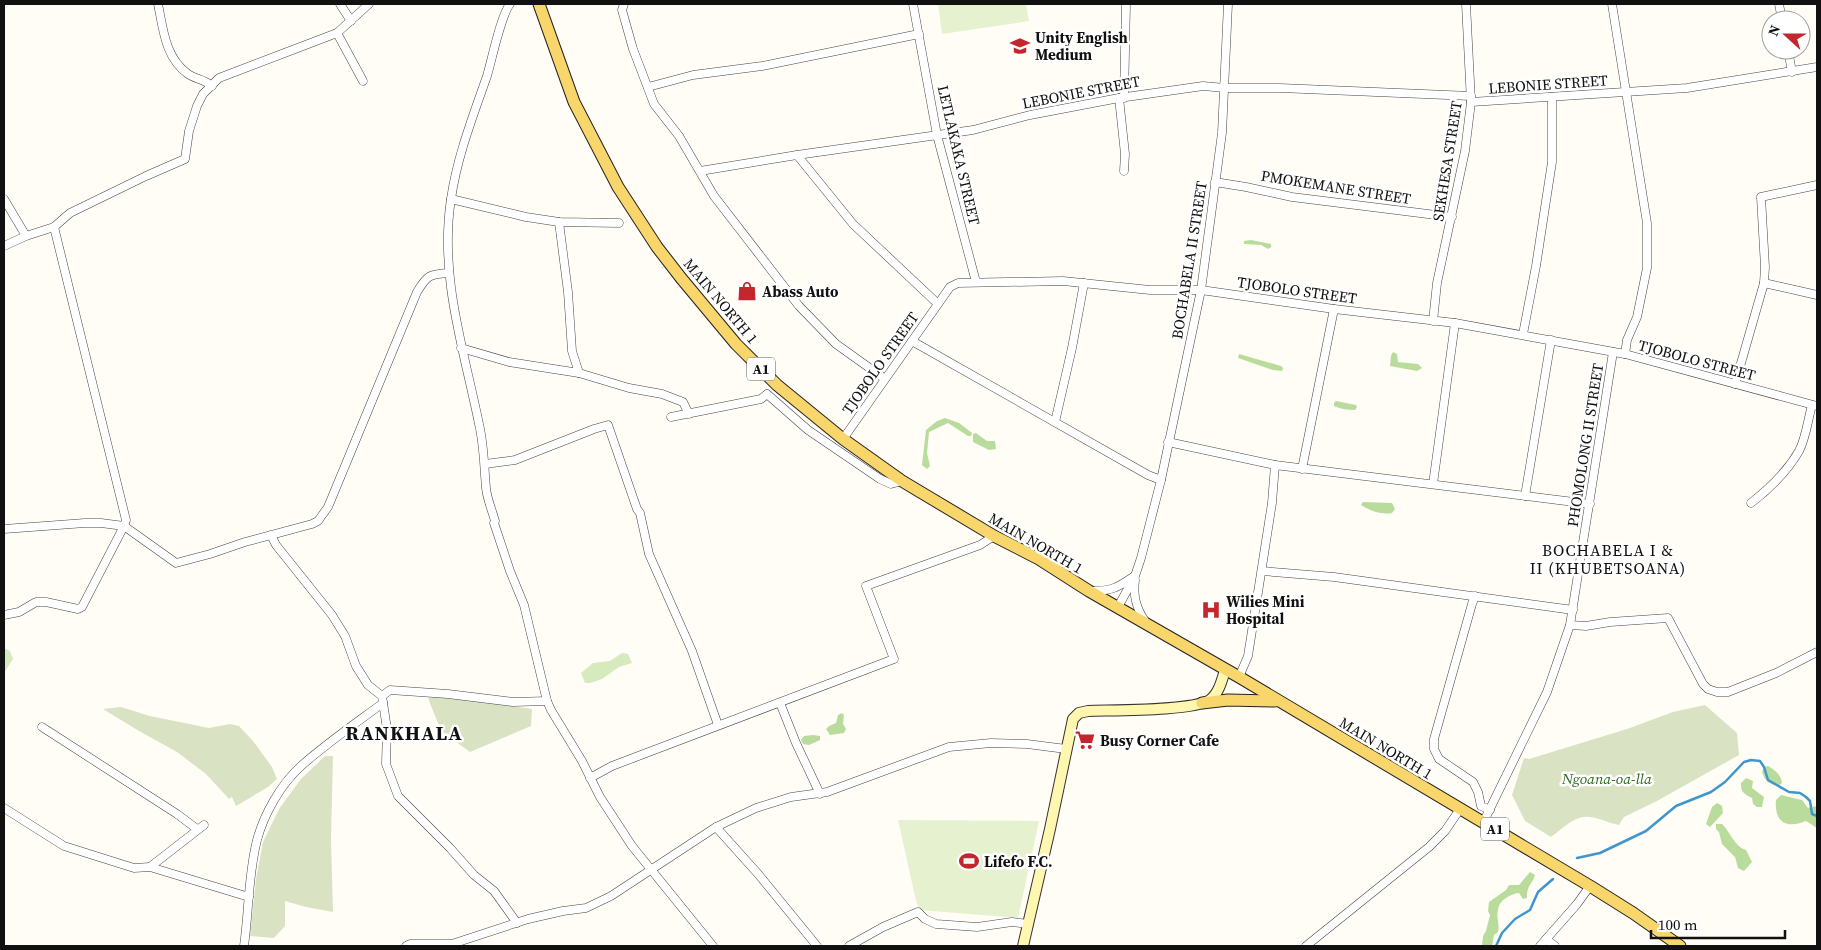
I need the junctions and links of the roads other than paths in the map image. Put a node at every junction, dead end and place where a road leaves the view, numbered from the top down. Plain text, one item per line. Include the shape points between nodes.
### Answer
1 (158, 4) edge
2 (340, 4) edge
3 (369, 4) edge
4 (510, 4) edge
5 (539, 4) edge
6 (624, 4) edge
7 (913, 4) edge
8 (1126, 4) edge
9 (1228, 4) edge
10 (1466, 4) edge
11 (1612, 4) edge
12 (351, 21) junction
13 (337, 33) junction
14 (919, 34) junction
15 (1790, 60) edge
16 (1817, 67) edge
17 (1792, 72) junction
18 (363, 81) dead end
19 (212, 86) junction
20 (648, 87) junction
21 (1225, 88) junction
22 (1626, 92) junction
23 (1552, 97) junction
24 (1122, 98) junction
25 (1471, 99) junction
26 (937, 135) junction
27 (797, 155) junction
28 (700, 171) junction
29 (1124, 171) dead end
30 (1215, 182) junction
31 (1817, 185) edge
32 (4, 199) edge
33 (451, 199) junction
34 (1452, 217) junction
35 (559, 222) junction
36 (619, 223) dead end
37 (54, 227) junction
38 (26, 236) junction
39 (4, 246) edge
40 (449, 273) junction
41 (976, 282) junction
42 (1084, 283) junction
43 (1764, 283) junction
44 (1201, 290) junction
45 (1817, 296) edge
46 (938, 304) junction
47 (1334, 309) junction
48 (1434, 321) junction
49 (1455, 323) junction
50 (1523, 334) junction
51 (1551, 340) junction
52 (912, 341) junction
53 (462, 348) junction
54 (1613, 352) junction
55 (1625, 354) junction
56 (579, 373) junction
57 (885, 379) junction
58 (1735, 384) junction
59 (1814, 406) edge
60 (689, 414) junction
61 (671, 417) dead end
62 (1055, 422) junction
63 (844, 439) junction
64 (1168, 442) junction
65 (485, 464) junction
66 (1275, 465) junction
67 (1302, 468) junction
68 (1161, 480) junction
69 (902, 481) junction
70 (1433, 484) junction
71 (1525, 496) junction
72 (1751, 503) dead end
73 (1590, 504) junction
74 (124, 526) junction
75 (4, 529) edge
76 (271, 535) junction
77 (994, 536) junction
78 (1262, 571) junction
79 (1135, 576) junction
80 (1089, 591) junction
81 (1475, 596) junction
82 (1118, 607) junction
83 (1573, 610) junction
84 (4, 615) edge
85 (1148, 625) junction
86 (1570, 625) junction
87 (1817, 652) edge
88 (1225, 670) junction
89 (1239, 677) junction
90 (382, 700) junction
91 (547, 701) junction
92 (1277, 701) junction
93 (780, 703) junction
94 (1202, 703) junction
95 (718, 725) junction
96 (42, 727) dead end
97 (1066, 750) junction
98 (590, 778) junction
99 (820, 794) junction
100 (4, 808) edge
101 (1460, 809) junction
102 (1490, 810) junction
103 (1483, 822) junction
104 (716, 827) junction
105 (150, 867) junction
106 (651, 870) junction
107 (1590, 886) junction
108 (249, 897) junction
109 (517, 923) junction
110 (1028, 924) junction
111 (1316, 939) junction
112 (1546, 939) junction
113 (244, 946) edge
114 (406, 946) edge
115 (713, 946) edge
116 (817, 946) edge
117 (849, 946) edge
118 (1023, 946) edge
119 (1306, 946) edge
120 (1322, 946) edge
121 (1540, 946) edge
122 (1555, 946) edge
123 (1680, 946) edge

1 - 19 street via 165,36 176,63 189,75
2 - 12 street
3 - 12 street
4 - 33 street via 462,152
5 - 63 main road, MAIN NORTH 1 / A1 via 574,102 618,187 657,247 736,344 777,385
6 - 20 street via 622,10 633,49
7 - 14 street, LETLAKAKA STREET
8 - 24 street
9 - 21 street, BOCHABELA II STREET
10 - 25 street, SEKHESA STREET
11 - 22 street, PHOMOLONG II STREET
12 - 13 street
13 - 18 street
13 - 19 street via 219,78
14 - 20 street via 762,66 693,75
14 - 26 street, LETLAKAKA STREET
15 - 17 street
16 - 17 street, LEBONIE STREET
17 - 22 street, LEBONIE STREET via 1687,88
19 - 37 street via 197,106 185,159 70,213
20 - 28 street via 654,104
21 - 24 street, LEBONIE STREET via 1203,86
21 - 25 street, LEBONIE STREET
21 - 30 street, BOCHABELA II STREET
22 - 23 street, LEBONIE STREET
22 - 55 street, PHOMOLONG II STREET via 1647,223 1647,268 1637,318 1627,340
23 - 25 street, LEBONIE STREET
23 - 50 street via 1552,162
24 - 26 street, LEBONIE STREET
24 - 29 street
25 - 34 street, SEKHESA STREET
26 - 27 street, LEBONIE STREET
26 - 41 street, LETLAKAKA STREET
27 - 28 street, LEBONIE STREET
27 - 46 street via 853,224
28 - 57 street via 714,196 799,306 836,344
30 - 34 street, PMOKEMANE STREET via 1292,197
30 - 44 street, BOCHABELA II STREET
31 - 43 street via 1761,197
32 - 38 street
33 - 35 street
33 - 40 street
34 - 48 street, SEKHESA STREET via 1437,283
35 - 36 street
35 - 56 street via 572,350
37 - 38 street
37 - 74 street via 123,506
38 - 39 street
40 - 53 street
40 - 76 street via 426,278 417,292 328,508 312,524
41 - 42 street, TJOBOLO STREET
41 - 46 street, TJOBOLO STREET via 950,287
42 - 44 street, TJOBOLO STREET via 1150,290
42 - 62 street
43 - 45 street
43 - 58 street
44 - 47 street, TJOBOLO STREET
44 - 64 street, BOCHABELA II STREET
46 - 52 street, TJOBOLO STREET
47 - 48 street, TJOBOLO STREET
47 - 67 street
48 - 49 street, TJOBOLO STREET
49 - 50 street, TJOBOLO STREET
49 - 70 street
50 - 51 street, TJOBOLO STREET
51 - 54 street, TJOBOLO STREET
51 - 71 street
52 - 57 street, TJOBOLO STREET
52 - 62 street
53 - 56 street via 509,362
53 - 65 street via 483,440
54 - 55 street, TJOBOLO STREET
54 - 73 street, PHOMOLONG II STREET
55 - 58 street, TJOBOLO STREET
56 - 60 street via 662,394 683,402
57 - 63 street, TJOBOLO STREET
58 - 59 street, TJOBOLO STREET
59 - 72 street via 1799,450 1784,472
60 - 61 street
60 - 69 street via 761,399 767,394 808,430 880,479 891,484
62 - 68 street
63 - 69 main road, MAIN NORTH 1 / A1
64 - 66 street
64 - 68 street, BOCHABELA II STREET
65 - 91 street via 486,490 494,523 524,605
65 - 95 street via 515,460 608,425 640,513 649,554 692,651
66 - 67 street
66 - 78 street
67 - 70 street
68 - 79 street, BOCHABELA II STREET
69 - 77 main road, MAIN NORTH 1 / A1
70 - 71 street
71 - 73 street
73 - 83 street, PHOMOLONG II STREET
74 - 75 street via 85,523
74 - 76 street via 176,563
74 - 84 street via 78,609 36,602
76 - 90 street via 332,614 360,672
77 - 80 main road, MAIN NORTH 1 / A1 via 1039,559
77 - 93 street via 980,545 866,586 894,659
78 - 81 street
78 - 89 street via 1248,656
79 - 80 street via 1117,588
79 - 82 street, BOCHABELA II STREET
79 - 85 street, BOCHABELA II STREET via 1135,599
80 - 82 main road, MAIN NORTH 1 / A1
81 - 83 street
81 - 102 street via 1434,739 1434,749 1439,759 1474,782 1481,806
82 - 85 main road, MAIN NORTH 1 / A1
83 - 86 street, PHOMOLONG II STREET
85 - 88 main road, MAIN NORTH 1 / A1
86 - 87 street via 1668,618 1703,684 1717,692 1728,692 1776,673
86 - 102 street, PHOMOLONG II STREET via 1547,692
88 - 89 main road, MAIN NORTH 1 / A1
88 - 94 main road via 1218,691
89 - 92 main road, MAIN NORTH 1 / A1
90 - 91 street via 390,690 513,702
90 - 108 street via 301,766 283,788 260,828
90 - 109 street via 387,729 386,764 398,796 474,875 494,891
91 - 98 street
92 - 94 main road
92 - 101 main road, MAIN NORTH 1 / A1
93 - 95 street
93 - 99 street
94 - 97 main road via 1079,713 1070,725
95 - 98 street via 612,766
96 - 105 street via 201,827
97 - 99 street via 991,743 949,747
97 - 110 main road
98 - 106 street via 632,846
99 - 104 street via 770,803
100 - 105 street via 64,846 134,868
101 - 103 main road, MAIN NORTH 1 / A1
101 - 111 street via 1429,847
102 - 103 street, PHOMOLONG II STREET
103 - 107 main road, MAIN NORTH 1 / A1
104 - 106 street
104 - 116 street
105 - 108 street
106 - 109 street via 586,908
106 - 115 street
107 - 112 street
107 - 123 main road, MAIN NORTH 1 / A1
108 - 113 street
109 - 114 street via 452,944
110 - 117 street via 1012,922 977,927 936,924 918,912
110 - 118 main road
111 - 119 street
111 - 120 street
112 - 121 street
112 - 122 street

